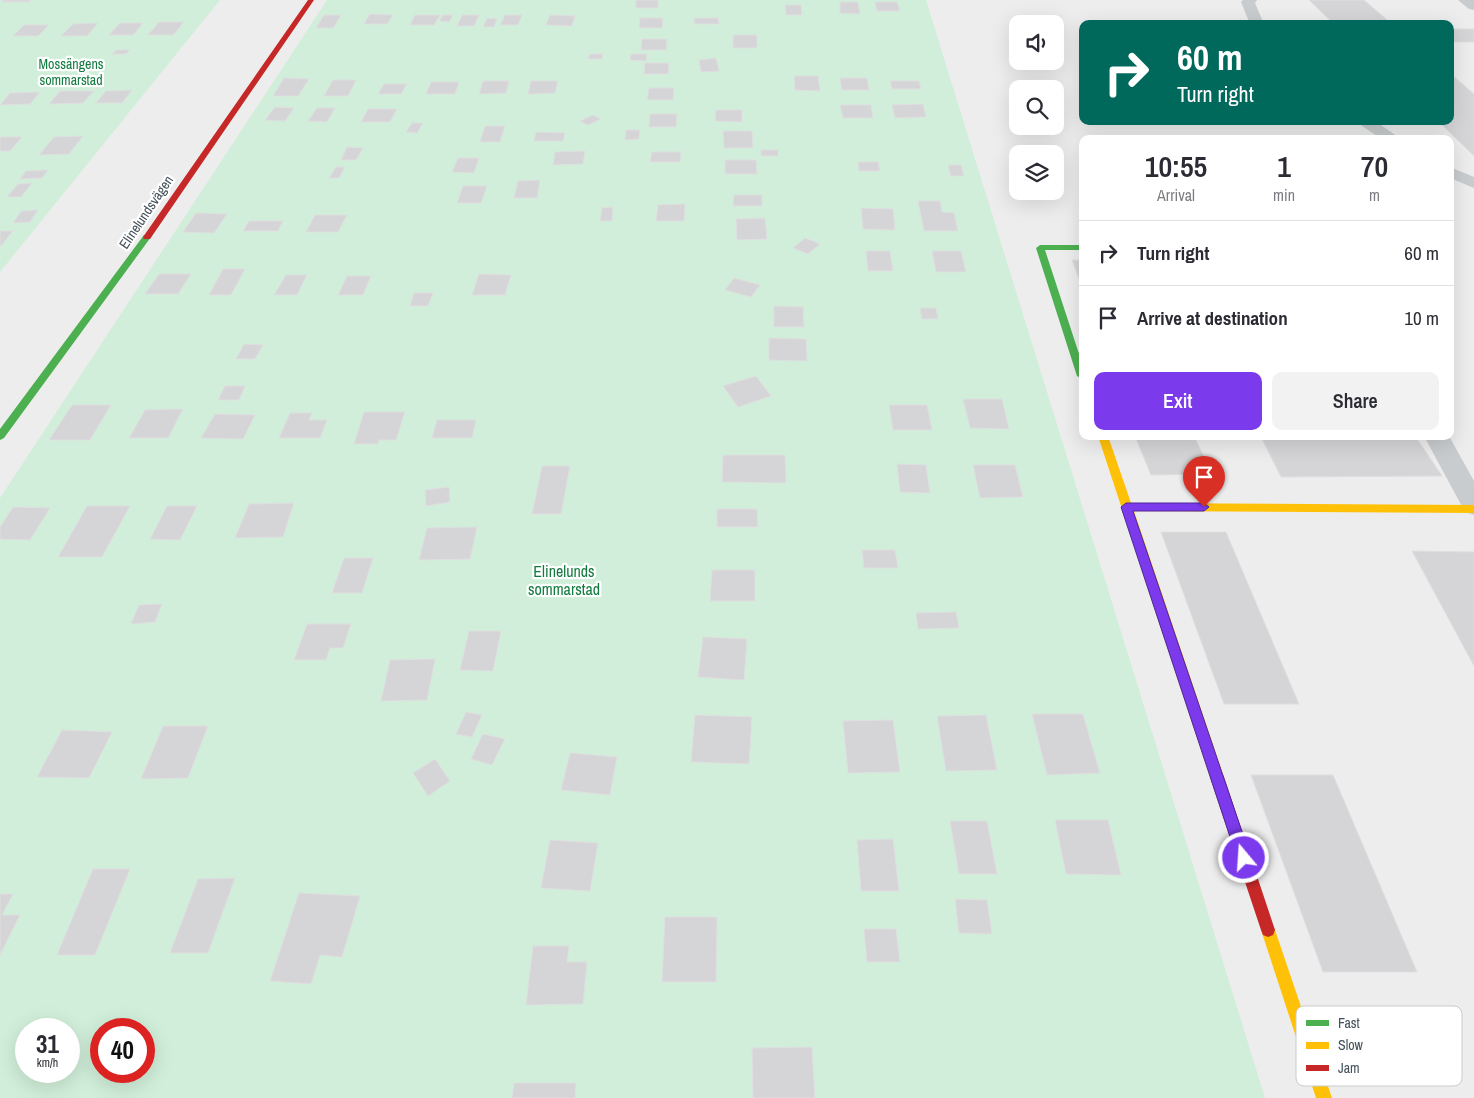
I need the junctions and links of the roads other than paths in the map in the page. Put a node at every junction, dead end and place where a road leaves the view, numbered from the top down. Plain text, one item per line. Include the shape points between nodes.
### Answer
1 (311, 0) edge
2 (1250, 0) edge
3 (1466, 0) edge
4 (1474, 6) edge
5 (1255, 20) edge
6 (1370, 125) edge
7 (1386, 135) edge
8 (1454, 174) edge
9 (1474, 183) edge
10 (1079, 247) edge
11 (1079, 367) edge
12 (0, 436) edge
13 (1104, 440) edge
14 (1438, 440) edge
15 (1126, 507) junction
16 (1474, 507) edge
17 (1296, 1014) edge
18 (1320, 1086) edge
19 (1324, 1098) edge

1 - 12 street, Elinelundsvägen via 138,251
2 - 5 lane
3 - 4 street
6 - 7 lane
8 - 9 lane
10 - 11 street via 1040,248
13 - 15 street
14 - 16 street
15 - 16 street
15 - 17 street
18 - 19 street

